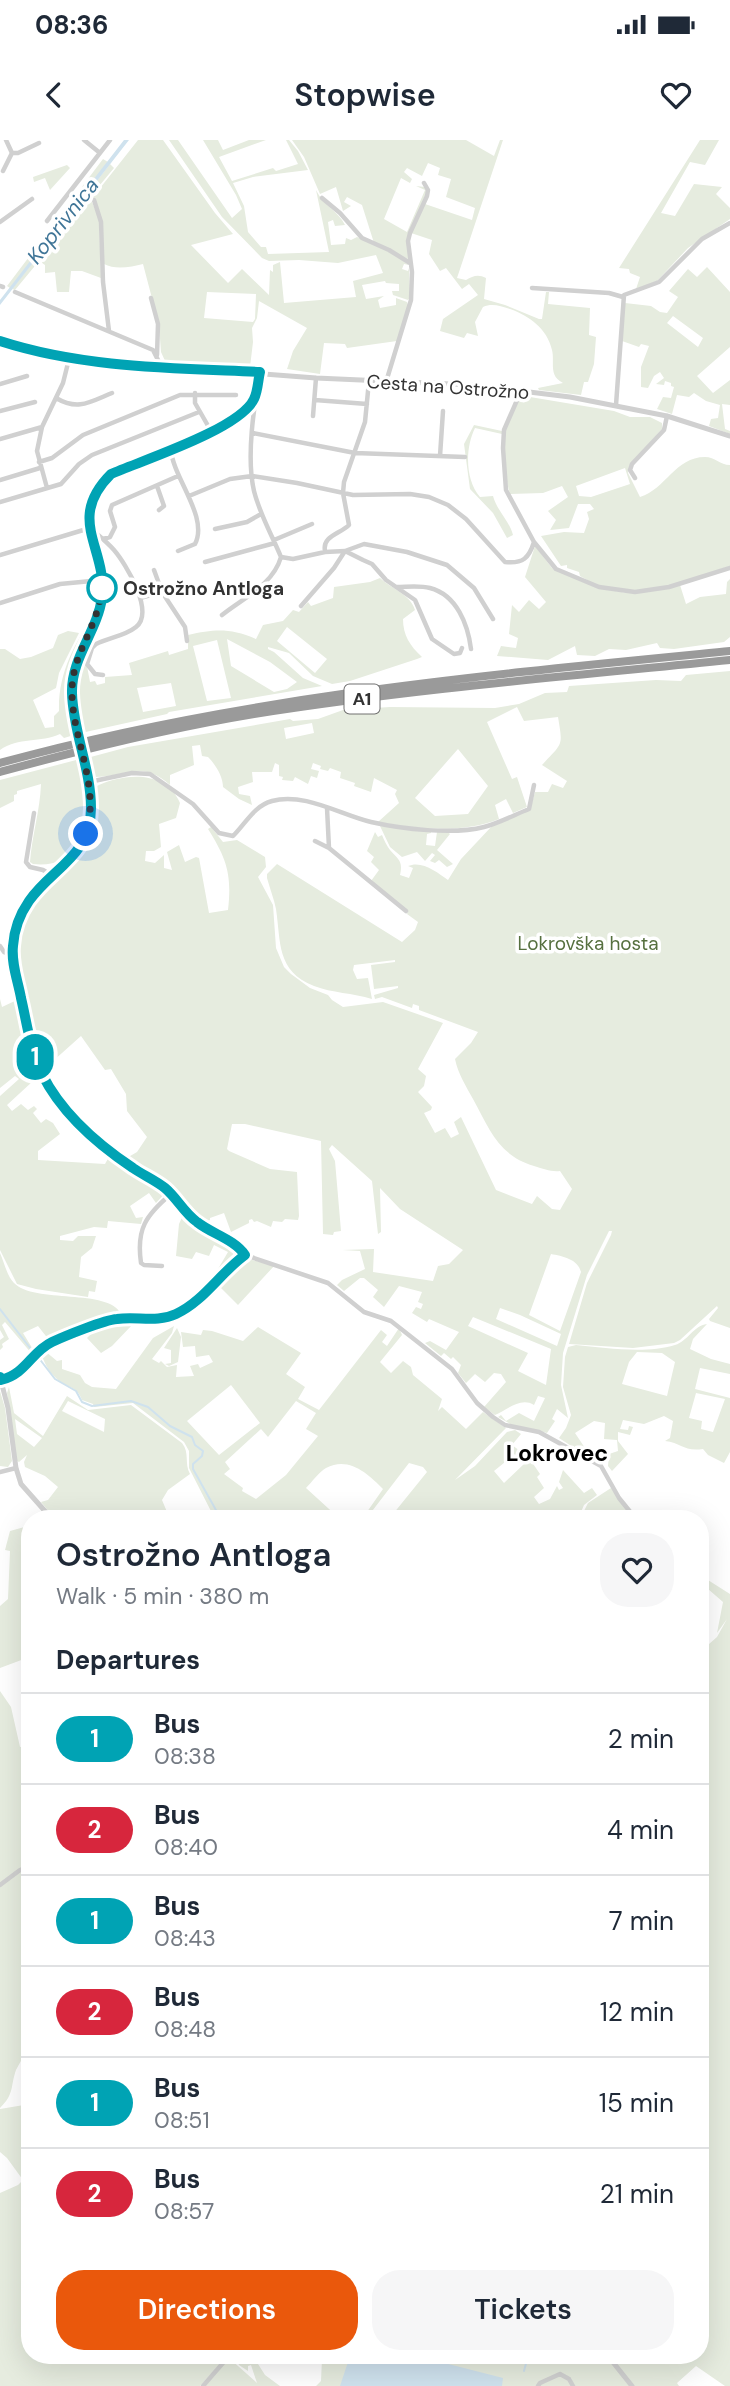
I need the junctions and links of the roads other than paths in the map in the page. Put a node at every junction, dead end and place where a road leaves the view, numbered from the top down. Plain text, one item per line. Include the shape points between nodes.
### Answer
1 (6, 140) edge
2 (84, 140) edge
3 (110, 140) edge
4 (39, 143) dead end
5 (12, 153) junction
6 (100, 153) junction
7 (3, 171) dead end
8 (424, 183) dead end
9 (322, 198) dead end
10 (32, 199) dead end
11 (94, 200) dead end
12 (47, 220) dead end
13 (0, 222) edge
14 (730, 223) edge
15 (410, 264) junction
16 (532, 288) dead end
17 (15, 292) dead end
18 (623, 297) junction
19 (151, 298) dead end
20 (109, 331) junction
21 (0, 341) edge
22 (157, 355) junction
23 (69, 359) junction
24 (161, 367) junction
25 (260, 372) junction
26 (27, 376) dead end
27 (316, 378) junction
28 (369, 381) junction
29 (386, 382) junction
30 (0, 384) edge
31 (112, 393) dead end
32 (195, 393) junction
33 (520, 393) junction
34 (236, 395) dead end
35 (56, 397) junction
36 (255, 398) junction
37 (315, 400) junction
38 (35, 402) dead end
39 (367, 404) junction
40 (615, 405) junction
41 (0, 411) edge
42 (443, 411) dead end
43 (200, 412) junction
44 (313, 416) dead end
45 (667, 416) junction
46 (42, 427) junction
47 (211, 431) junction
48 (253, 433) junction
49 (730, 436) edge
50 (0, 439) edge
51 (171, 450) junction
52 (355, 453) junction
53 (440, 456) junction
54 (465, 457) dead end
55 (39, 465) junction
56 (252, 476) junction
57 (178, 477) junction
58 (635, 478) dead end
59 (0, 480) edge
60 (157, 486) junction
61 (47, 488) junction
62 (343, 493) junction
63 (189, 496) junction
64 (0, 502) edge
65 (159, 510) dead end
66 (261, 514) junction
67 (312, 524) dead end
68 (90, 528) junction
69 (215, 529) dead end
70 (102, 540) junction
71 (274, 541) junction
72 (534, 542) junction
73 (178, 551) dead end
74 (345, 551) junction
75 (325, 552) junction
76 (0, 555) edge
77 (281, 557) junction
78 (205, 562) dead end
79 (730, 568) edge
80 (154, 570) dead end
81 (102, 580) junction
82 (396, 587) junction
83 (162, 593) junction
84 (140, 597) junction
85 (0, 603) edge
86 (301, 606) dead end
87 (222, 615) dead end
88 (493, 619) dead end
89 (187, 641) dead end
90 (462, 648) dead end
91 (471, 649) dead end
92 (730, 651) edge
93 (730, 660) edge
94 (103, 675) dead end
95 (0, 763) edge
96 (0, 772) edge
97 (88, 779) junction
98 (534, 785) dead end
99 (327, 808) junction
100 (34, 813) dead end
101 (315, 841) dead end
102 (329, 848) junction
103 (52, 876) junction
104 (406, 911) dead end
105 (0, 946) edge
106 (13, 955) junction
107 (171, 1194) junction
108 (245, 1255) junction
109 (162, 1266) dead end
110 (1, 1379) edge
111 (16, 1468) junction
112 (0, 1472) edge
113 (43, 1510) edge
114 (629, 1510) edge
115 (21, 1870) edge
116 (0, 1885) edge
117 (222, 2364) edge
118 (614, 2364) edge
119 (203, 2386) edge
120 (538, 2386) edge
121 (573, 2386) edge
122 (632, 2386) edge

1 - 5 street
2 - 6 street
3 - 6 street
4 - 5 street
5 - 7 street
6 - 12 street
8 - 15 street via 428,192 410,233
9 - 15 street via 362,238
10 - 13 street
11 - 20 street via 101,222
14 - 18 street via 702,239 659,282
15 - 29 street via 411,300
16 - 18 street
17 - 20 street
18 - 40 street
19 - 22 street via 158,324
20 - 22 street
21 - 23 street, Cesta na Ostrožno
22 - 24 street
23 - 24 street, Cesta na Ostrožno
23 - 35 street
24 - 25 street, Cesta na Ostrožno
25 - 27 street, Cesta na Ostrožno
25 - 36 street
26 - 30 street
27 - 28 street, Cesta na Ostrožno
27 - 37 street
28 - 29 street, Cesta na Ostrožno
28 - 39 street
29 - 33 street, Cesta na Ostrožno via 473,385
31 - 35 street via 76,405
32 - 34 street
32 - 43 street via 193,400
32 - 55 street via 83,435
33 - 40 street, Cesta na Ostrožno
33 - 72 street via 504,430 505,484
35 - 46 street
36 - 47 street via 244,411
36 - 48 street
37 - 39 street
37 - 44 street
38 - 41 street
39 - 52 street
40 - 45 street, Cesta na Ostrožno
42 - 53 street
43 - 47 street
43 - 61 street via 92,455 64,482
45 - 49 street, Cesta na Ostrožno
45 - 58 street via 664,430 632,464
46 - 50 street
46 - 55 street
47 - 51 street
48 - 52 street
48 - 56 street
51 - 57 street
51 - 68 street via 111,474 96,492
52 - 53 street
52 - 62 street
53 - 54 street
55 - 59 street
55 - 61 street
56 - 62 street
56 - 63 street via 230,479
56 - 66 street
57 - 60 street
57 - 63 street
60 - 65 street via 164,506
60 - 70 street via 112,505 115,527 110,537
61 - 64 street
62 - 72 street via 429,497 448,505 505,562 522,561
62 - 75 street via 349,524 326,540
63 - 73 street via 197,539
66 - 69 street
66 - 71 street
67 - 71 street
68 - 70 street
68 - 76 street
68 - 81 street
70 - 84 street via 118,555
71 - 77 street
71 - 78 street
72 - 79 street via 556,569 619,591 661,589
74 - 75 street
74 - 82 street via 372,564
74 - 86 street
74 - 88 street via 364,544 438,560 474,588
75 - 77 street
77 - 87 street via 265,584
80 - 83 street
81 - 85 street via 60,584
81 - 97 street, bridge via 98,612 74,671 72,706
82 - 90 street via 415,600 432,639 454,654
82 - 91 street via 432,588 444,596 462,614
83 - 84 street
83 - 89 street via 185,627
84 - 94 street via 143,616 136,627 92,648 87,664 95,674
92 - 95 highway, A1 via 320,696 159,725
93 - 96 highway, A1 via 254,714 93,747
97 - 99 street via 150,774 192,804 225,836 233,836 258,807 272,801 302,801
97 - 103 street via 91,808 86,834 77,853
98 - 99 street via 529,809 473,829 382,824
99 - 102 street
100 - 103 street via 26,862
101 - 102 street
102 - 104 street
103 - 106 street via 21,916
105 - 106 street
106 - 107 street via 42,1075 78,1124
107 - 108 street via 195,1221 240,1247
107 - 109 street via 148,1214 142,1228 141,1263
108 - 110 street via 199,1299 176,1314 114,1319 53,1342 17,1374
108 - 114 street via 328,1283 364,1312 391,1321 452,1369 493,1417 505,1425 539,1432 601,1466
110 - 111 street
111 - 112 street
111 - 113 street via 25,1492
115 - 116 street
117 - 119 street
118 - 122 street
120 - 121 street via 560,2374

